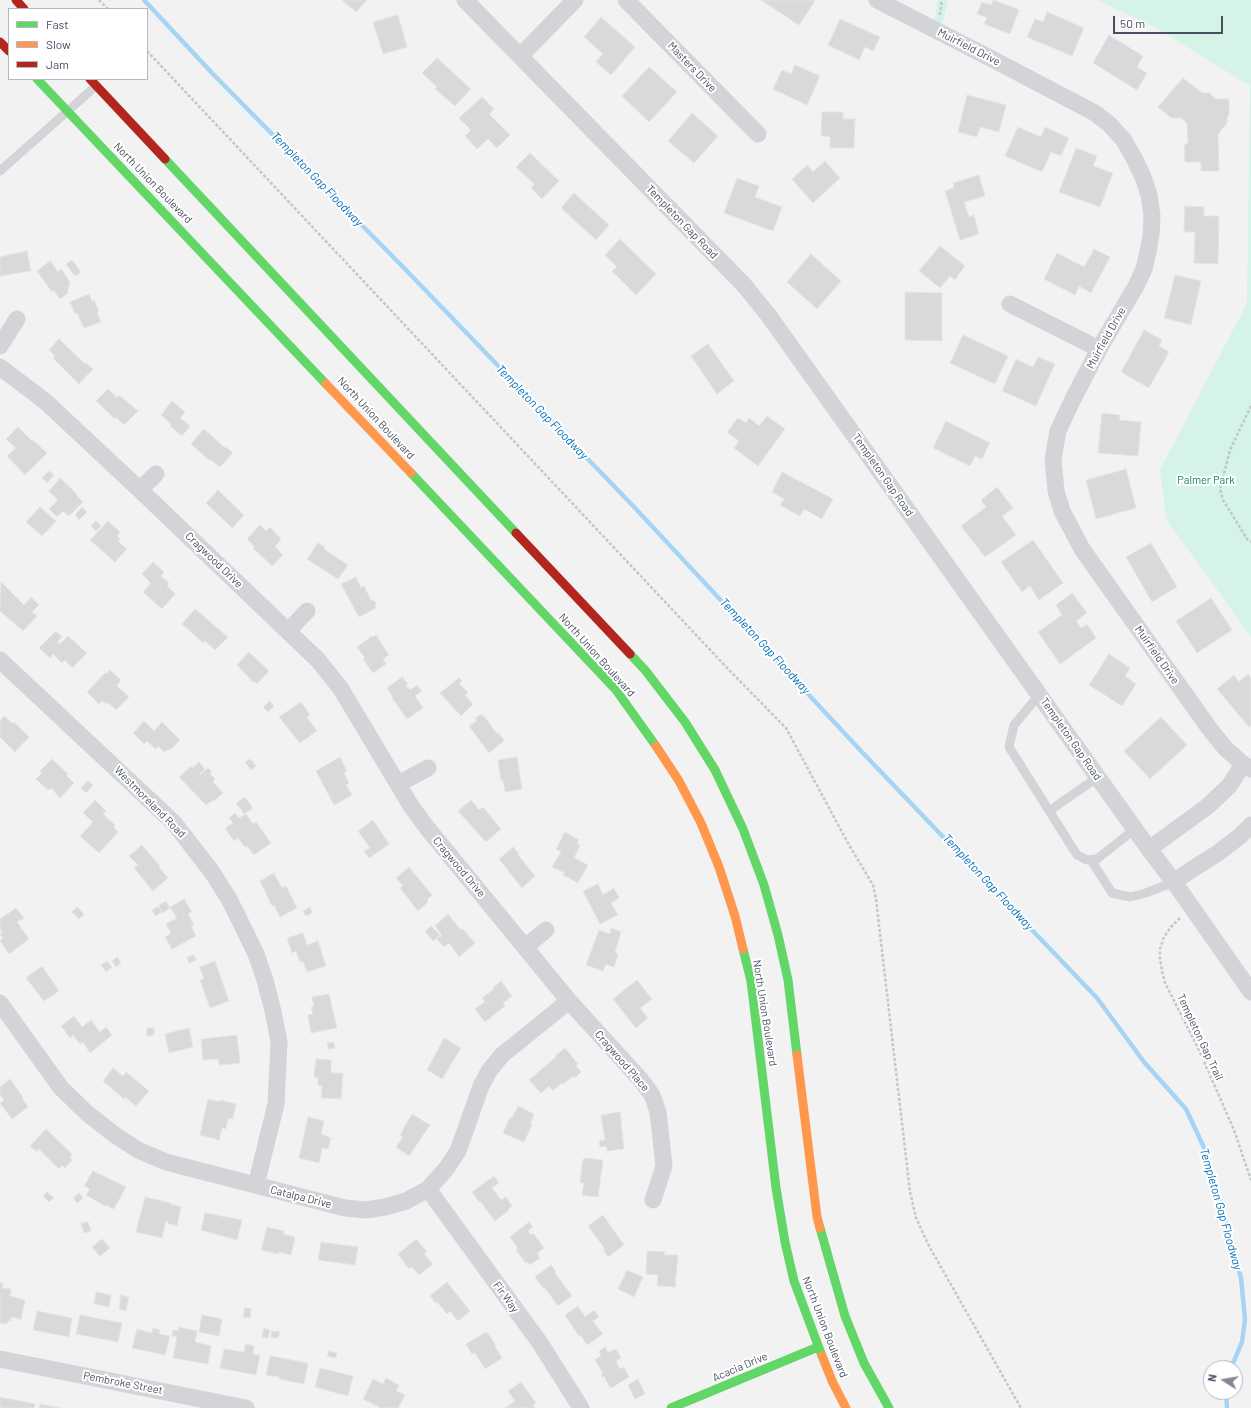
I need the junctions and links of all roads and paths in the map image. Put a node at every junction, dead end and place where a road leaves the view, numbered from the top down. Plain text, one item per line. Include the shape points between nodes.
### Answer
1 (16, 0) edge
2 (99, 0) edge
3 (465, 0) edge
4 (575, 0) edge
5 (626, 0) edge
6 (877, 0) edge
7 (942, 0) edge
8 (23, 8) edge
9 (107, 8) edge
10 (939, 18) dead end
11 (0, 42) edge
12 (8, 50) edge
13 (520, 56) junction
14 (38, 80) edge
15 (94, 82) edge
16 (68, 111) junction
17 (758, 134) dead end
18 (0, 171) edge
19 (1010, 304) dead end
20 (17, 319) dead end
21 (0, 346) edge
22 (1099, 349) junction
23 (0, 367) edge
24 (1251, 406) edge
25 (156, 474) dead end
26 (140, 490) junction
27 (1251, 542) edge
28 (307, 611) dead end
29 (288, 631) junction
30 (0, 660) edge
31 (1039, 695) junction
32 (1247, 766) edge
33 (428, 768) dead end
34 (1098, 777) junction
35 (398, 784) junction
36 (1050, 811) junction
37 (1251, 825) edge
38 (1135, 829) junction
39 (1149, 849) junction
40 (1091, 860) junction
41 (1174, 882) junction
42 (1191, 907) junction
43 (546, 930) dead end
44 (525, 947) junction
45 (1248, 984) edge
46 (569, 1001) junction
47 (0, 1003) edge
48 (1251, 1180) edge
49 (256, 1185) junction
50 (428, 1189) junction
51 (653, 1200) dead end
52 (818, 1347) junction
53 (0, 1359) edge
54 (706, 1402) edge
55 (246, 1408) edge
56 (581, 1408) edge
57 (671, 1408) edge
58 (846, 1408) edge
59 (889, 1408) edge

1 - 8 main road
2 - 9 path
3 - 13 street, Templeton Gap Road
4 - 13 street
5 - 17 street, Masters Drive
6 - 22 street, Muirfield Drive via 1095,113 1123,139 1143,177 1149,195 1151,235 1144,269
7 - 10 path
11 - 12 main road
13 - 31 street, Templeton Gap Road via 744,285 769,316
14 - 16 main road, North Union Boulevard
15 - 16 lane
15 - 59 main road, North Union Boulevard via 645,670 685,722 715,770 764,885 778,935 788,980 818,1217 832,1277 864,1363
16 - 18 lane
16 - 52 main road, North Union Boulevard via 616,690 679,781 719,867 735,916 750,981 785,1242 794,1280
19 - 22 street
20 - 21 street
22 - 32 street, Muirfield Drive via 1058,431 1053,459 1056,491 1062,511 1082,549 1205,722 1225,748
23 - 26 street, Cragwood Drive via 46,402
24 - 27 path via 1230,450 1220,489 1223,500
25 - 26 street
26 - 29 street, Cragwood Drive
28 - 29 street
29 - 35 street, Cragwood Drive via 318,660 341,689
30 - 49 street, Westmoreland Road via 174,823 212,872 242,925 265,980 279,1042 276,1104
31 - 34 street, Templeton Gap Road
31 - 36 lane via 1014,725 1009,747
32 - 39 street, Muirfield Drive via 1208,806
33 - 35 street
34 - 36 lane
34 - 38 street, Templeton Gap Road
35 - 44 street, Cragwood Drive via 428,829
36 - 40 lane via 1077,855
37 - 41 street via 1229,844
38 - 39 street, Templeton Gap Road
38 - 40 lane via 1097,859
39 - 41 street, Templeton Gap Road
40 - 41 lane via 1112,893 1130,897
41 - 42 street, Templeton Gap Road
42 - 45 street, Templeton Gap Road
42 - 48 path, Templeton Gap Trail via 1164,937 1160,949 1162,971 1234,1130
43 - 44 street
44 - 46 street, Cragwood Drive
46 - 50 street, Catalpa Drive via 502,1055 489,1071 481,1086 458,1151
46 - 51 street, Cragwood Place via 652,1095 658,1112 664,1166
47 - 49 street, Catalpa Drive via 62,1088 88,1114 115,1135 138,1150 166,1162
49 - 50 street, Catalpa Drive via 345,1208 366,1210 385,1208 406,1201
50 - 56 street, Fir Way via 540,1343
52 - 54 main road, Acacia Drive
52 - 58 main road, North Union Boulevard
53 - 55 street, Pembroke Street
54 - 57 main road, Acacia Drive

